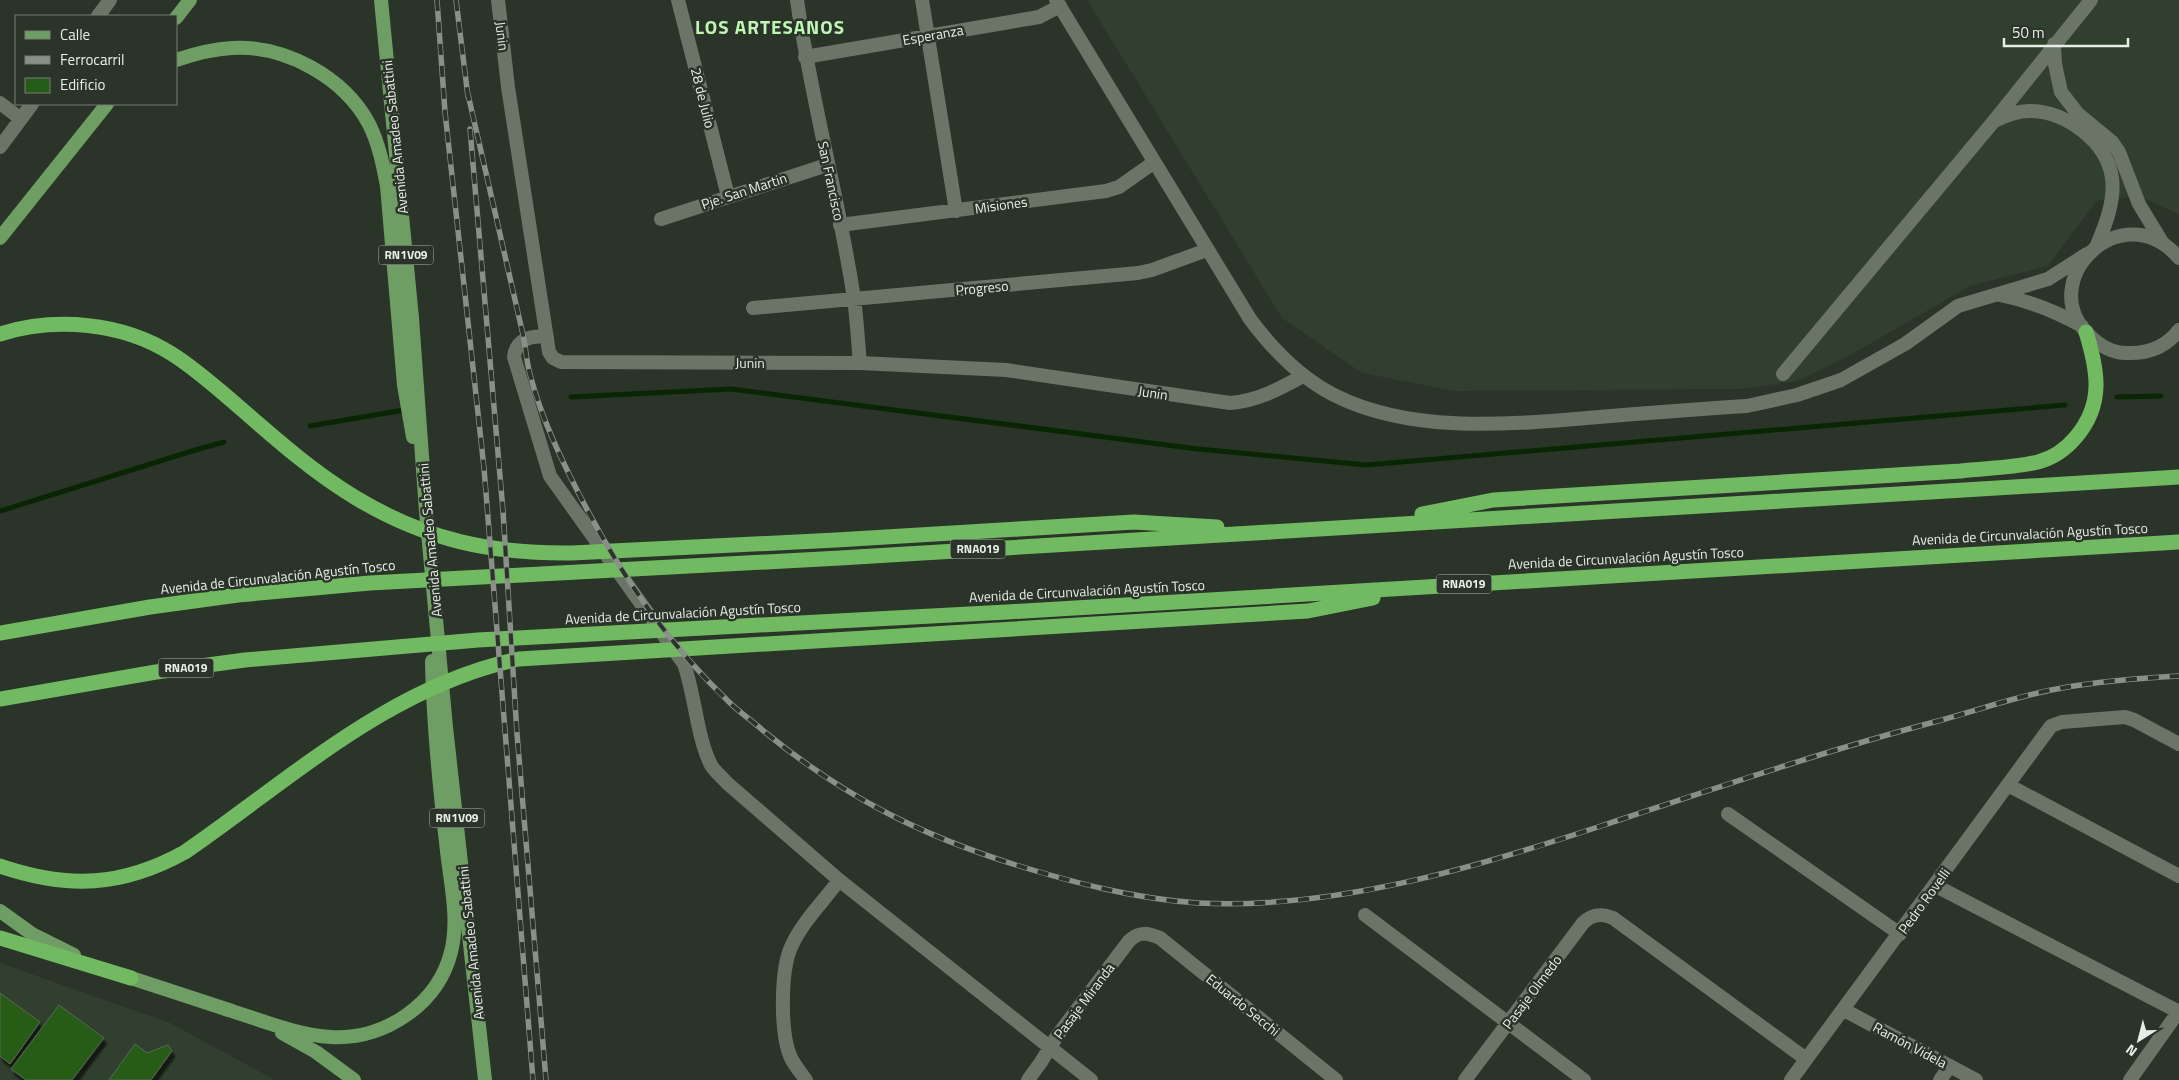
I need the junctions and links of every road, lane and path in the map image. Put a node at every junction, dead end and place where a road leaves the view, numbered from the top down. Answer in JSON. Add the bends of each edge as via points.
{"nodes":[{"id":1,"x":110,"y":0,"type":"edge"},
{"id":2,"x":190,"y":0,"type":"edge"},
{"id":3,"x":382,"y":0,"type":"edge"},
{"id":4,"x":498,"y":0,"type":"edge"},
{"id":5,"x":678,"y":0,"type":"edge"},
{"id":6,"x":797,"y":0,"type":"edge"},
{"id":7,"x":922,"y":0,"type":"edge"},
{"id":8,"x":2090,"y":0,"type":"edge"},
{"id":9,"x":1058,"y":3,"type":"edge"},
{"id":10,"x":99,"y":15,"type":"edge"},
{"id":11,"x":178,"y":15,"type":"edge"},
{"id":12,"x":928,"y":35,"type":"junction"},
{"id":13,"x":2054,"y":44,"type":"junction"},
{"id":14,"x":805,"y":57,"type":"junction"},
{"id":15,"x":178,"y":59,"type":"edge"},
{"id":16,"x":0,"y":103,"type":"edge"},
{"id":17,"x":31,"y":105,"type":"edge"},
{"id":18,"x":107,"y":105,"type":"edge"},
{"id":19,"x":115,"y":105,"type":"edge"},
{"id":20,"x":21,"y":119,"type":"junction"},
{"id":21,"x":1994,"y":121,"type":"junction"},
{"id":22,"x":0,"y":147,"type":"edge"},
{"id":23,"x":1153,"y":163,"type":"junction"},
{"id":24,"x":828,"y":165,"type":"junction"},
{"id":25,"x":47,"y":180,"type":"junction"},
{"id":26,"x":728,"y":196,"type":"junction"},
{"id":27,"x":956,"y":211,"type":"junction"},
{"id":28,"x":661,"y":219,"type":"dead end"},
{"id":29,"x":840,"y":225,"type":"junction"},
{"id":30,"x":0,"y":238,"type":"edge"},
{"id":31,"x":1207,"y":250,"type":"junction"},
{"id":32,"x":2092,"y":250,"type":"junction"},
{"id":33,"x":2173,"y":251,"type":"edge"},
{"id":34,"x":1994,"y":294,"type":"junction"},
{"id":35,"x":854,"y":299,"type":"junction"},
{"id":36,"x":753,"y":308,"type":"dead end"},
{"id":37,"x":2084,"y":329,"type":"junction"},
{"id":38,"x":2179,"y":330,"type":"edge"},
{"id":39,"x":0,"y":334,"type":"edge"},
{"id":40,"x":547,"y":337,"type":"junction"},
{"id":41,"x":860,"y":363,"type":"junction"},
{"id":42,"x":1783,"y":374,"type":"dead end"},
{"id":43,"x":1303,"y":376,"type":"junction"},
{"id":44,"x":2179,"y":477,"type":"edge"},
{"id":45,"x":426,"y":511,"type":"junction"},
{"id":46,"x":1364,"y":526,"type":"junction"},
{"id":47,"x":1286,"y":531,"type":"junction"},
{"id":48,"x":2179,"y":542,"type":"edge"},
{"id":49,"x":431,"y":556,"type":"junction"},
{"id":50,"x":1425,"y":587,"type":"junction"},
{"id":51,"x":0,"y":633,"type":"edge"},
{"id":52,"x":0,"y":699,"type":"edge"},
{"id":53,"x":2179,"y":744,"type":"edge"},
{"id":54,"x":2008,"y":785,"type":"junction"},
{"id":55,"x":1728,"y":814,"type":"dead end"},
{"id":56,"x":0,"y":866,"type":"edge"},
{"id":57,"x":2179,"y":876,"type":"edge"},
{"id":58,"x":839,"y":880,"type":"junction"},
{"id":59,"x":1936,"y":886,"type":"junction"},
{"id":60,"x":0,"y":911,"type":"edge"},
{"id":61,"x":1365,"y":915,"type":"dead end"},
{"id":62,"x":1149,"y":933,"type":"joint"},
{"id":63,"x":1900,"y":934,"type":"junction"},
{"id":64,"x":0,"y":938,"type":"edge"},
{"id":65,"x":131,"y":978,"type":"junction"},
{"id":66,"x":225,"y":1009,"type":"junction"},
{"id":67,"x":1844,"y":1010,"type":"junction"},
{"id":68,"x":2179,"y":1012,"type":"edge"},
{"id":69,"x":1509,"y":1022,"type":"junction"},
{"id":70,"x":1050,"y":1047,"type":"junction"},
{"id":71,"x":1806,"y":1060,"type":"junction"},
{"id":72,"x":1950,"y":1066,"type":"junction"},
{"id":73,"x":354,"y":1080,"type":"edge"},
{"id":74,"x":485,"y":1080,"type":"edge"},
{"id":75,"x":806,"y":1080,"type":"edge"},
{"id":76,"x":1028,"y":1080,"type":"edge"},
{"id":77,"x":1091,"y":1080,"type":"edge"},
{"id":78,"x":1336,"y":1080,"type":"edge"},
{"id":79,"x":1465,"y":1080,"type":"edge"},
{"id":80,"x":1584,"y":1080,"type":"edge"},
{"id":81,"x":1791,"y":1080,"type":"edge"},
{"id":82,"x":1940,"y":1080,"type":"edge"},
{"id":83,"x":1976,"y":1080,"type":"edge"},
{"id":84,"x":2130,"y":1080,"type":"edge"}],
"edges":[{"from":1,"to":10,"type":"street"},
{"from":2,"to":11,"type":"main road"},
{"from":3,"to":45,"type":"main road","name":"Avenida Amadeo Sabattini","number":"RN1V09","via":[[412,318]]},
{"from":4,"to":40,"type":"street","name":"Junin","via":[[508,87]]},
{"from":5,"to":26,"type":"street","name":"28 de Julio"},
{"from":6,"to":14,"type":"street","name":"San Francisco"},
{"from":7,"to":12,"type":"street"},
{"from":8,"to":13,"type":"street"},
{"from":9,"to":12,"type":"street","name":"Esperanza","via":[[1039,17]]},
{"from":9,"to":23,"type":"street"},
{"from":12,"to":14,"type":"street","name":"Esperanza"},
{"from":12,"to":27,"type":"street"},
{"from":13,"to":21,"type":"street"},
{"from":13,"to":33,"type":"street","via":[[2061,92],[2078,114],[2112,142],[2139,204]]},
{"from":14,"to":24,"type":"street","name":"San Francisco"},
{"from":15,"to":45,"type":"main road","via":[[211,50],[233,48],[275,53],[331,81],[369,124],[383,163],[387,186],[404,384]]},
{"from":16,"to":20,"type":"street"},
{"from":17,"to":20,"type":"street"},
{"from":18,"to":25,"type":"main road"},
{"from":19,"to":25,"type":"main road"},
{"from":20,"to":22,"type":"street"},
{"from":21,"to":32,"type":"street","via":[[2029,110],[2043,112],[2068,121],[2092,141],[2108,164],[2112,177],[2110,208]]},
{"from":21,"to":42,"type":"street"},
{"from":23,"to":27,"type":"street","name":"Misiones","via":[[1119,187]]},
{"from":23,"to":31,"type":"street"},
{"from":24,"to":26,"type":"street","name":"Pje. San Martin"},
{"from":24,"to":29,"type":"street","name":"San Francisco"},
{"from":25,"to":30,"type":"main road"},
{"from":26,"to":28,"type":"street","name":"Pje. San Martin"},
{"from":27,"to":29,"type":"street","name":"Misiones"},
{"from":29,"to":35,"type":"street","name":"San Francisco"},
{"from":31,"to":35,"type":"street","name":"Progreso","via":[[1138,273]]},
{"from":31,"to":43,"type":"street","via":[[1270,346]]},
{"from":32,"to":33,"type":"street","via":[[2118,236],[2129,234],[2151,238]]},
{"from":32,"to":34,"type":"street","via":[[2048,279]]},
{"from":32,"to":37,"type":"street","via":[[2079,266],[2072,293],[2076,316]]},
{"from":34,"to":37,"type":"street","via":[[2042,306]]},
{"from":34,"to":43,"type":"street","via":[[1958,306],[1905,344],[1841,380],[1797,395],[1747,406],[1553,421],[1438,422],[1366,409]]},
{"from":35,"to":36,"type":"street","name":"Progreso"},
{"from":35,"to":41,"type":"street","name":"San Francisco"},
{"from":37,"to":38,"type":"street","via":[[2096,342],[2109,349],[2137,354],[2164,345]]},
{"from":37,"to":46,"type":"highway","via":[[2096,369],[2092,414],[2071,443],[2051,458],[2037,462],[1961,471],[1493,500]]},
{"from":39,"to":47,"type":"highway","via":[[33,327],[77,325],[112,330],[151,342],[200,374],[313,468],[355,498],[420,530],[498,550],[533,554],[669,549],[1134,522]]},
{"from":40,"to":41,"type":"street","name":"Junin","via":[[549,352],[561,362]]},
{"from":40,"to":58,"type":"street","via":[[536,335],[524,339],[517,346],[514,357],[550,476],[684,664],[712,768]]},
{"from":41,"to":43,"type":"street","name":"Junin","via":[[1006,370],[1230,403],[1266,396]]},
{"from":44,"to":46,"type":"highway","name":"Avenida de Circunvalación Agustín Tosco","number":"RNA019"},
{"from":45,"to":49,"type":"main road","name":"Avenida Amadeo Sabattini","number":"RN1V09"},
{"from":46,"to":47,"type":"highway","name":"Avenida de Circunvalación Agustín Tosco","number":"RNA019"},
{"from":47,"to":51,"type":"highway","name":"Avenida de Circunvalación Agustín Tosco","number":"RNA019","via":[[370,583],[238,595]]},
{"from":48,"to":50,"type":"highway","name":"Avenida de Circunvalación Agustín Tosco","number":"RNA019"},
{"from":49,"to":66,"type":"main road","via":[[432,706],[454,920],[454,937],[447,967],[412,1011],[398,1022],[368,1034],[315,1035]]},
{"from":49,"to":74,"type":"main road","name":"Avenida Amadeo Sabattini","number":"RN1V09","via":[[446,727]]},
{"from":50,"to":52,"type":"highway","name":"Avenida de Circunvalación Agustín Tosco","number":"RNA019","via":[[374,648],[165,671]]},
{"from":50,"to":56,"type":"highway","via":[[1308,611],[545,656],[498,663],[454,677],[361,726],[185,852],[140,873],[71,882]]},
{"from":53,"to":54,"type":"street","name":"Pedro Rovelli","via":[[2125,717],[2056,723]]},
{"from":54,"to":57,"type":"street"},
{"from":54,"to":59,"type":"street","name":"Pedro Rovelli"},
{"from":55,"to":63,"type":"street"},
{"from":58,"to":70,"type":"street"},
{"from":58,"to":75,"type":"street","via":[[798,934],[786,961],[783,980],[787,1046],[790,1057]]},
{"from":59,"to":63,"type":"street","name":"Pedro Rovelli"},
{"from":59,"to":68,"type":"street"},
{"from":60,"to":65,"type":"main road","via":[[60,949]]},
{"from":61,"to":69,"type":"street"},
{"from":62,"to":70,"type":"street","name":"Pasaje Miranda","via":[[1135,935],[1129,941]]},
{"from":62,"to":78,"type":"street","name":"Eduardo Secchi","via":[[1160,938]]},
{"from":63,"to":67,"type":"street","name":"Pedro Rovelli"},
{"from":64,"to":65,"type":"highway"},
{"from":65,"to":66,"type":"main road"},
{"from":66,"to":73,"type":"main road","via":[[293,1038]]},
{"from":67,"to":71,"type":"street","name":"Pedro Rovelli"},
{"from":67,"to":72,"type":"street","name":"Ramón Videla"},
{"from":68,"to":84,"type":"street"},
{"from":69,"to":71,"type":"street","name":"Pasaje Olmedo","via":[[1583,923],[1589,917],[1605,915]]},
{"from":69,"to":79,"type":"street","name":"Pasaje Olmedo"},
{"from":69,"to":80,"type":"street"},
{"from":70,"to":76,"type":"street","name":"Pasaje Miranda"},
{"from":70,"to":77,"type":"street"},
{"from":71,"to":81,"type":"street","name":"Pedro Rovelli"},
{"from":72,"to":82,"type":"street"},
{"from":72,"to":83,"type":"street","name":"Ramón Videla"}]}
